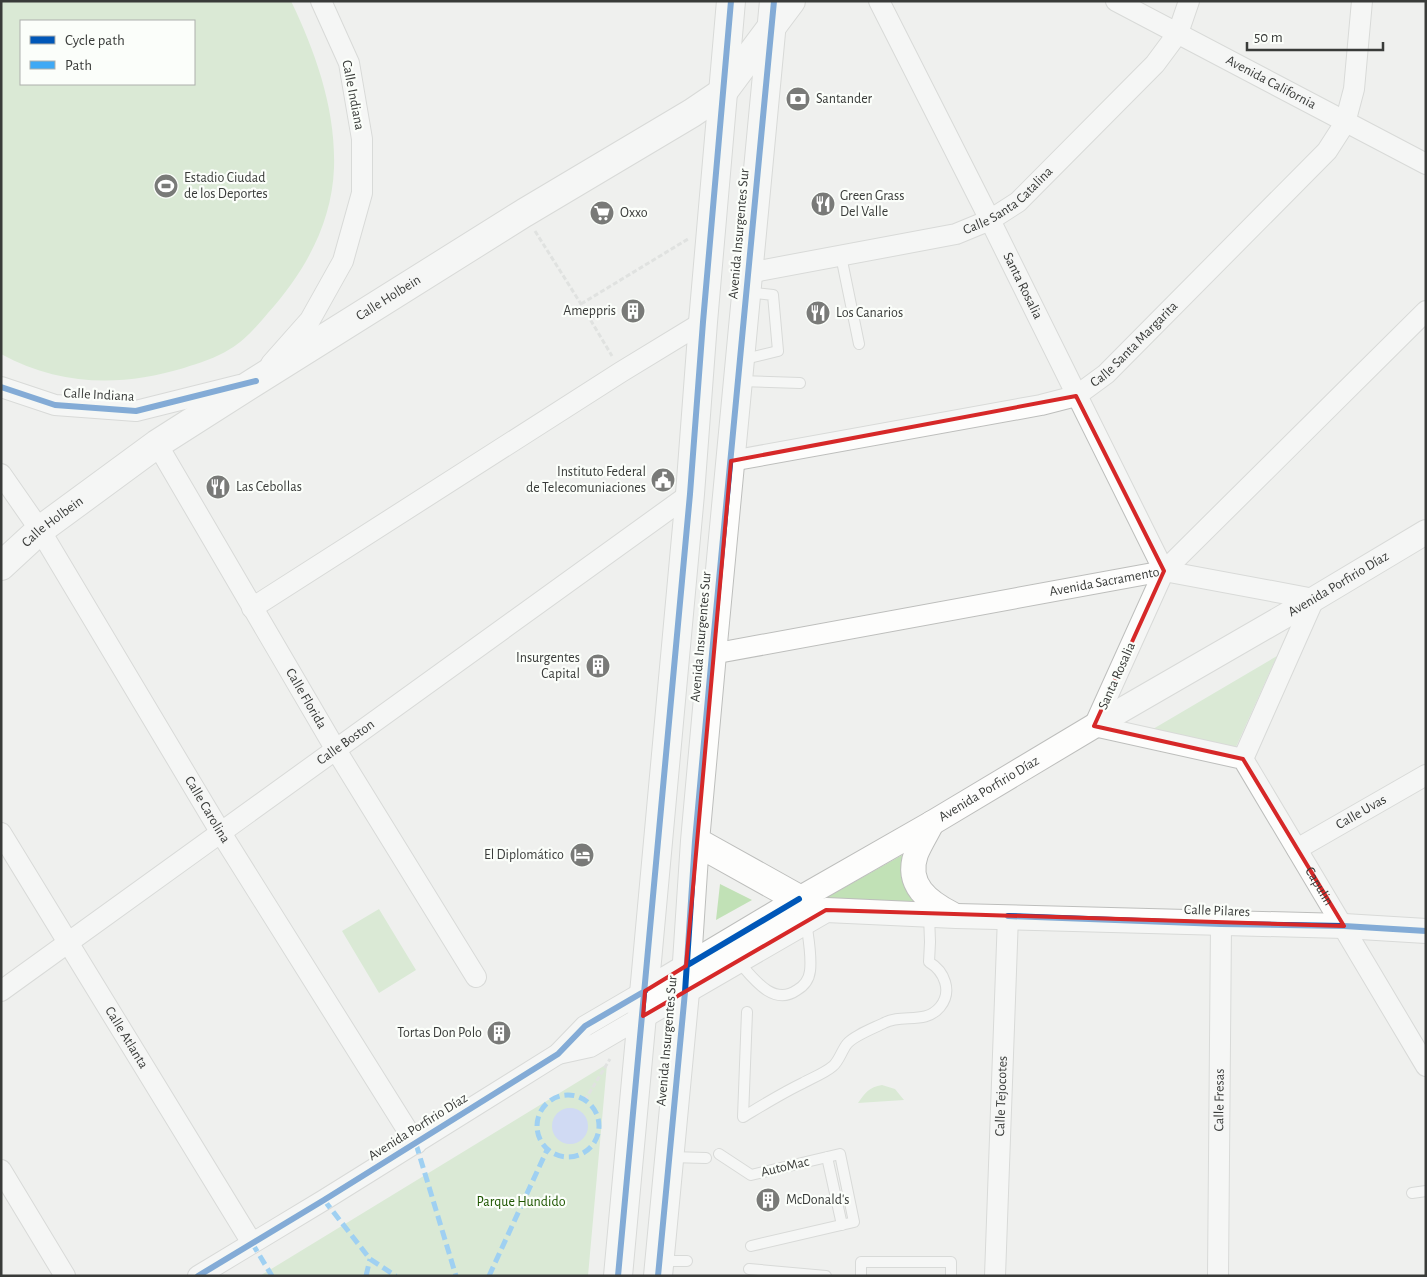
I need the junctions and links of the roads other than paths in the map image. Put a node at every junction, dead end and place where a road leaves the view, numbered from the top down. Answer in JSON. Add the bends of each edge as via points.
{"nodes":[{"id":1,"x":321,"y":1,"type":"edge"},
{"id":2,"x":731,"y":1,"type":"edge"},
{"id":3,"x":791,"y":1,"type":"edge"},
{"id":4,"x":879,"y":1,"type":"edge"},
{"id":5,"x":1116,"y":1,"type":"edge"},
{"id":6,"x":1188,"y":1,"type":"edge"},
{"id":7,"x":1362,"y":1,"type":"edge"},
{"id":8,"x":772,"y":14,"type":"edge"},
{"id":9,"x":1178,"y":33,"type":"junction"},
{"id":10,"x":723,"y":92,"type":"junction"},
{"id":11,"x":1345,"y":122,"type":"junction"},
{"id":12,"x":1426,"y":164,"type":"edge"},
{"id":13,"x":990,"y":220,"type":"junction"},
{"id":14,"x":841,"y":256,"type":"junction"},
{"id":15,"x":747,"y":282,"type":"junction"},
{"id":16,"x":1426,"y":311,"type":"edge"},
{"id":17,"x":703,"y":322,"type":"junction"},
{"id":18,"x":859,"y":344,"type":"dead end"},
{"id":19,"x":739,"y":370,"type":"junction"},
{"id":20,"x":256,"y":381,"type":"junction"},
{"id":21,"x":800,"y":383,"type":"dead end"},
{"id":22,"x":1,"y":387,"type":"edge"},
{"id":23,"x":1076,"y":396,"type":"junction"},
{"id":24,"x":157,"y":444,"type":"junction"},
{"id":25,"x":731,"y":461,"type":"junction"},
{"id":26,"x":1,"y":474,"type":"edge"},
{"id":27,"x":690,"y":494,"type":"junction"},
{"id":28,"x":40,"y":530,"type":"junction"},
{"id":29,"x":1426,"y":532,"type":"edge"},
{"id":30,"x":1,"y":566,"type":"edge"},
{"id":31,"x":1164,"y":571,"type":"junction"},
{"id":32,"x":1314,"y":600,"type":"junction"},
{"id":33,"x":252,"y":608,"type":"junction"},
{"id":34,"x":712,"y":654,"type":"junction"},
{"id":35,"x":1094,"y":726,"type":"junction"},
{"id":36,"x":336,"y":750,"type":"junction"},
{"id":37,"x":1243,"y":759,"type":"junction"},
{"id":38,"x":1426,"y":775,"type":"edge"},
{"id":39,"x":932,"y":823,"type":"junction"},
{"id":40,"x":1,"y":833,"type":"edge"},
{"id":41,"x":221,"y":833,"type":"junction"},
{"id":42,"x":695,"y":841,"type":"junction"},
{"id":43,"x":1297,"y":849,"type":"junction"},
{"id":44,"x":810,"y":910,"type":"junction"},
{"id":45,"x":929,"y":914,"type":"junction"},
{"id":46,"x":956,"y":916,"type":"junction"},
{"id":47,"x":1008,"y":916,"type":"junction"},
{"id":48,"x":1221,"y":924,"type":"junction"},
{"id":49,"x":1344,"y":926,"type":"junction"},
{"id":50,"x":1426,"y":931,"type":"edge"},
{"id":51,"x":69,"y":943,"type":"junction"},
{"id":52,"x":737,"y":961,"type":"junction"},
{"id":53,"x":476,"y":977,"type":"dead end"},
{"id":54,"x":685,"y":979,"type":"junction"},
{"id":55,"x":1,"y":991,"type":"edge"},
{"id":56,"x":644,"y":1003,"type":"junction"},
{"id":57,"x":747,"y":1012,"type":"dead end"},
{"id":58,"x":1426,"y":1066,"type":"edge"},
{"id":59,"x":416,"y":1144,"type":"junction"},
{"id":60,"x":719,"y":1154,"type":"dead end"},
{"id":61,"x":669,"y":1157,"type":"junction"},
{"id":62,"x":706,"y":1158,"type":"dead end"},
{"id":63,"x":1,"y":1170,"type":"edge"},
{"id":64,"x":1426,"y":1191,"type":"edge"},
{"id":65,"x":1412,"y":1193,"type":"dead end"},
{"id":66,"x":252,"y":1243,"type":"junction"},
{"id":67,"x":751,"y":1246,"type":"dead end"},
{"id":68,"x":687,"y":1261,"type":"dead end"},
{"id":69,"x":659,"y":1268,"type":"edge"},
{"id":70,"x":749,"y":1269,"type":"dead end"},
{"id":71,"x":65,"y":1276,"type":"edge"},
{"id":72,"x":198,"y":1276,"type":"edge"},
{"id":73,"x":618,"y":1276,"type":"edge"},
{"id":74,"x":826,"y":1276,"type":"edge"},
{"id":75,"x":861,"y":1276,"type":"edge"},
{"id":76,"x":951,"y":1276,"type":"edge"},
{"id":77,"x":995,"y":1276,"type":"edge"},
{"id":78,"x":1218,"y":1276,"type":"edge"}],
"edges":[{"from":1,"to":20,"type":"street","name":"Calle Indiana","via":[[349,63],[362,139],[362,193],[343,261],[310,320]]},
{"from":2,"to":10,"type":"main road","name":"Avenida Insurgentes Sur"},
{"from":3,"to":8,"type":"main road","name":"Calle Holbein"},
{"from":4,"to":13,"type":"street","name":"Santa Rosalia"},
{"from":5,"to":9,"type":"street","name":"Avenida California"},
{"from":6,"to":9,"type":"street","name":"Calle Santa Catalina"},
{"from":7,"to":11,"type":"street","name":"Calle Santa Margarita","via":[[1354,90]]},
{"from":8,"to":10,"type":"main road","name":"Calle Holbein"},
{"from":8,"to":15,"type":"main road","name":"Avenida Insurgentes Sur"},
{"from":9,"to":11,"type":"street","name":"Avenida California"},
{"from":9,"to":13,"type":"street","name":"Calle Santa Catalina","via":[[1155,64],[1018,202]]},
{"from":10,"to":17,"type":"main road","name":"Avenida Insurgentes Sur"},
{"from":10,"to":20,"type":"main road","name":"Calle Holbein"},
{"from":11,"to":12,"type":"street","name":"Avenida California"},
{"from":11,"to":23,"type":"street","name":"Calle Santa Margarita","via":[[1327,151],[1106,374]]},
{"from":13,"to":14,"type":"street","name":"Calle Santa Catalina","via":[[956,234]]},
{"from":13,"to":23,"type":"street","name":"Santa Rosalia"},
{"from":14,"to":15,"type":"street","name":"Calle Santa Catalina"},
{"from":14,"to":18,"type":"lane"},
{"from":15,"to":19,"type":"main road","name":"Avenida Insurgentes Sur"},
{"from":15,"to":19,"type":"lane","via":[[773,295],[778,351]]},
{"from":16,"to":31,"type":"street","name":"Avenida Sacramento"},
{"from":17,"to":27,"type":"main road","name":"Avenida Insurgentes Sur"},
{"from":17,"to":33,"type":"street"},
{"from":19,"to":21,"type":"lane"},
{"from":19,"to":25,"type":"main road","name":"Avenida Insurgentes Sur"},
{"from":20,"to":22,"type":"street","name":"Calle Indiana","via":[[136,411],[55,405]]},
{"from":20,"to":24,"type":"main road","name":"Calle Holbein"},
{"from":23,"to":25,"type":"street","name":"Calle Santa Margarita"},
{"from":23,"to":31,"type":"street","name":"Santa Rosalia"},
{"from":24,"to":28,"type":"main road","name":"Calle Holbein"},
{"from":24,"to":33,"type":"street","name":"Calle Florida"},
{"from":25,"to":34,"type":"main road","name":"Avenida Insurgentes Sur"},
{"from":26,"to":28,"type":"street","name":"Calle Carolina"},
{"from":27,"to":36,"type":"street","name":"Calle Boston"},
{"from":27,"to":56,"type":"main road","name":"Avenida Insurgentes Sur"},
{"from":28,"to":30,"type":"main road","name":"Calle Holbein"},
{"from":28,"to":41,"type":"street","name":"Calle Carolina"},
{"from":29,"to":32,"type":"street","name":"Avenida Porfirio Díaz"},
{"from":31,"to":32,"type":"street"},
{"from":31,"to":34,"type":"street","name":"Avenida Sacramento"},
{"from":31,"to":35,"type":"street","name":"Santa Rosalia"},
{"from":32,"to":35,"type":"street","name":"Avenida Porfirio Díaz"},
{"from":32,"to":37,"type":"street"},
{"from":33,"to":36,"type":"street","name":"Calle Florida"},
{"from":34,"to":42,"type":"main road","name":"Avenida Insurgentes Sur"},
{"from":35,"to":37,"type":"street"},
{"from":35,"to":39,"type":"street","name":"Avenida Porfirio Díaz"},
{"from":36,"to":41,"type":"street","name":"Calle Boston"},
{"from":36,"to":53,"type":"street","name":"Calle Florida"},
{"from":37,"to":43,"type":"street","name":"Capulin"},
{"from":38,"to":43,"type":"street","name":"Calle Uvas"},
{"from":39,"to":44,"type":"street","name":"Avenida Porfirio Díaz"},
{"from":39,"to":46,"type":"street","via":[[916,855],[917,885],[926,898]]},
{"from":40,"to":51,"type":"street","name":"Calle Atlanta"},
{"from":41,"to":51,"type":"street","name":"Calle Boston"},
{"from":41,"to":59,"type":"street","name":"Calle Carolina"},
{"from":42,"to":44,"type":"main road"},
{"from":42,"to":54,"type":"main road","name":"Avenida Insurgentes Sur"},
{"from":43,"to":49,"type":"street","name":"Capulin"},
{"from":44,"to":45,"type":"street","name":"Calle Pilares"},
{"from":44,"to":52,"type":"street","name":"Avenida Porfirio Díaz"},
{"from":44,"to":52,"type":"lane","via":[[810,973],[807,981],[794,992],[777,995],[769,992]]},
{"from":44,"to":54,"type":"street","name":"Avenida Porfirio Díaz"},
{"from":45,"to":46,"type":"street","name":"Calle Pilares"},
{"from":45,"to":57,"type":"lane","via":[[929,962],[942,972],[945,980],[946,997],[942,1005],[927,1017],[892,1019],[848,1042],[833,1066],[743,1117]]},
{"from":46,"to":47,"type":"street","name":"Calle Pilares"},
{"from":47,"to":48,"type":"street","name":"Calle Pilares"},
{"from":47,"to":77,"type":"street","name":"Calle Tejocotes"},
{"from":48,"to":49,"type":"street","name":"Calle Pilares"},
{"from":48,"to":78,"type":"street","name":"Calle Fresas"},
{"from":49,"to":50,"type":"street","name":"Calle Pilares"},
{"from":49,"to":58,"type":"street","name":"Capulin"},
{"from":51,"to":55,"type":"street","name":"Calle Boston"},
{"from":51,"to":66,"type":"street","name":"Calle Atlanta"},
{"from":52,"to":54,"type":"street","name":"Avenida Porfirio Díaz"},
{"from":54,"to":56,"type":"street","name":"Avenida Porfirio Díaz"},
{"from":54,"to":61,"type":"main road","name":"Avenida Insurgentes Sur"},
{"from":56,"to":59,"type":"street","name":"Avenida Porfirio Díaz","via":[[590,1047],[558,1054]]},
{"from":56,"to":73,"type":"main road","name":"Avenida Insurgentes Sur"},
{"from":59,"to":66,"type":"street","name":"Avenida Porfirio Díaz"},
{"from":60,"to":67,"type":"lane","name":"AutoMac","via":[[751,1175],[840,1154],[854,1222]]},
{"from":61,"to":62,"type":"lane"},
{"from":61,"to":69,"type":"main road","name":"Avenida Insurgentes Sur"},
{"from":63,"to":71,"type":"street"},
{"from":64,"to":65,"type":"lane"},
{"from":66,"to":72,"type":"street","name":"Avenida Porfirio Díaz"},
{"from":68,"to":69,"type":"lane"},
{"from":70,"to":74,"type":"lane"},
{"from":75,"to":76,"type":"lane","via":[[861,1262],[951,1262]]}]}
